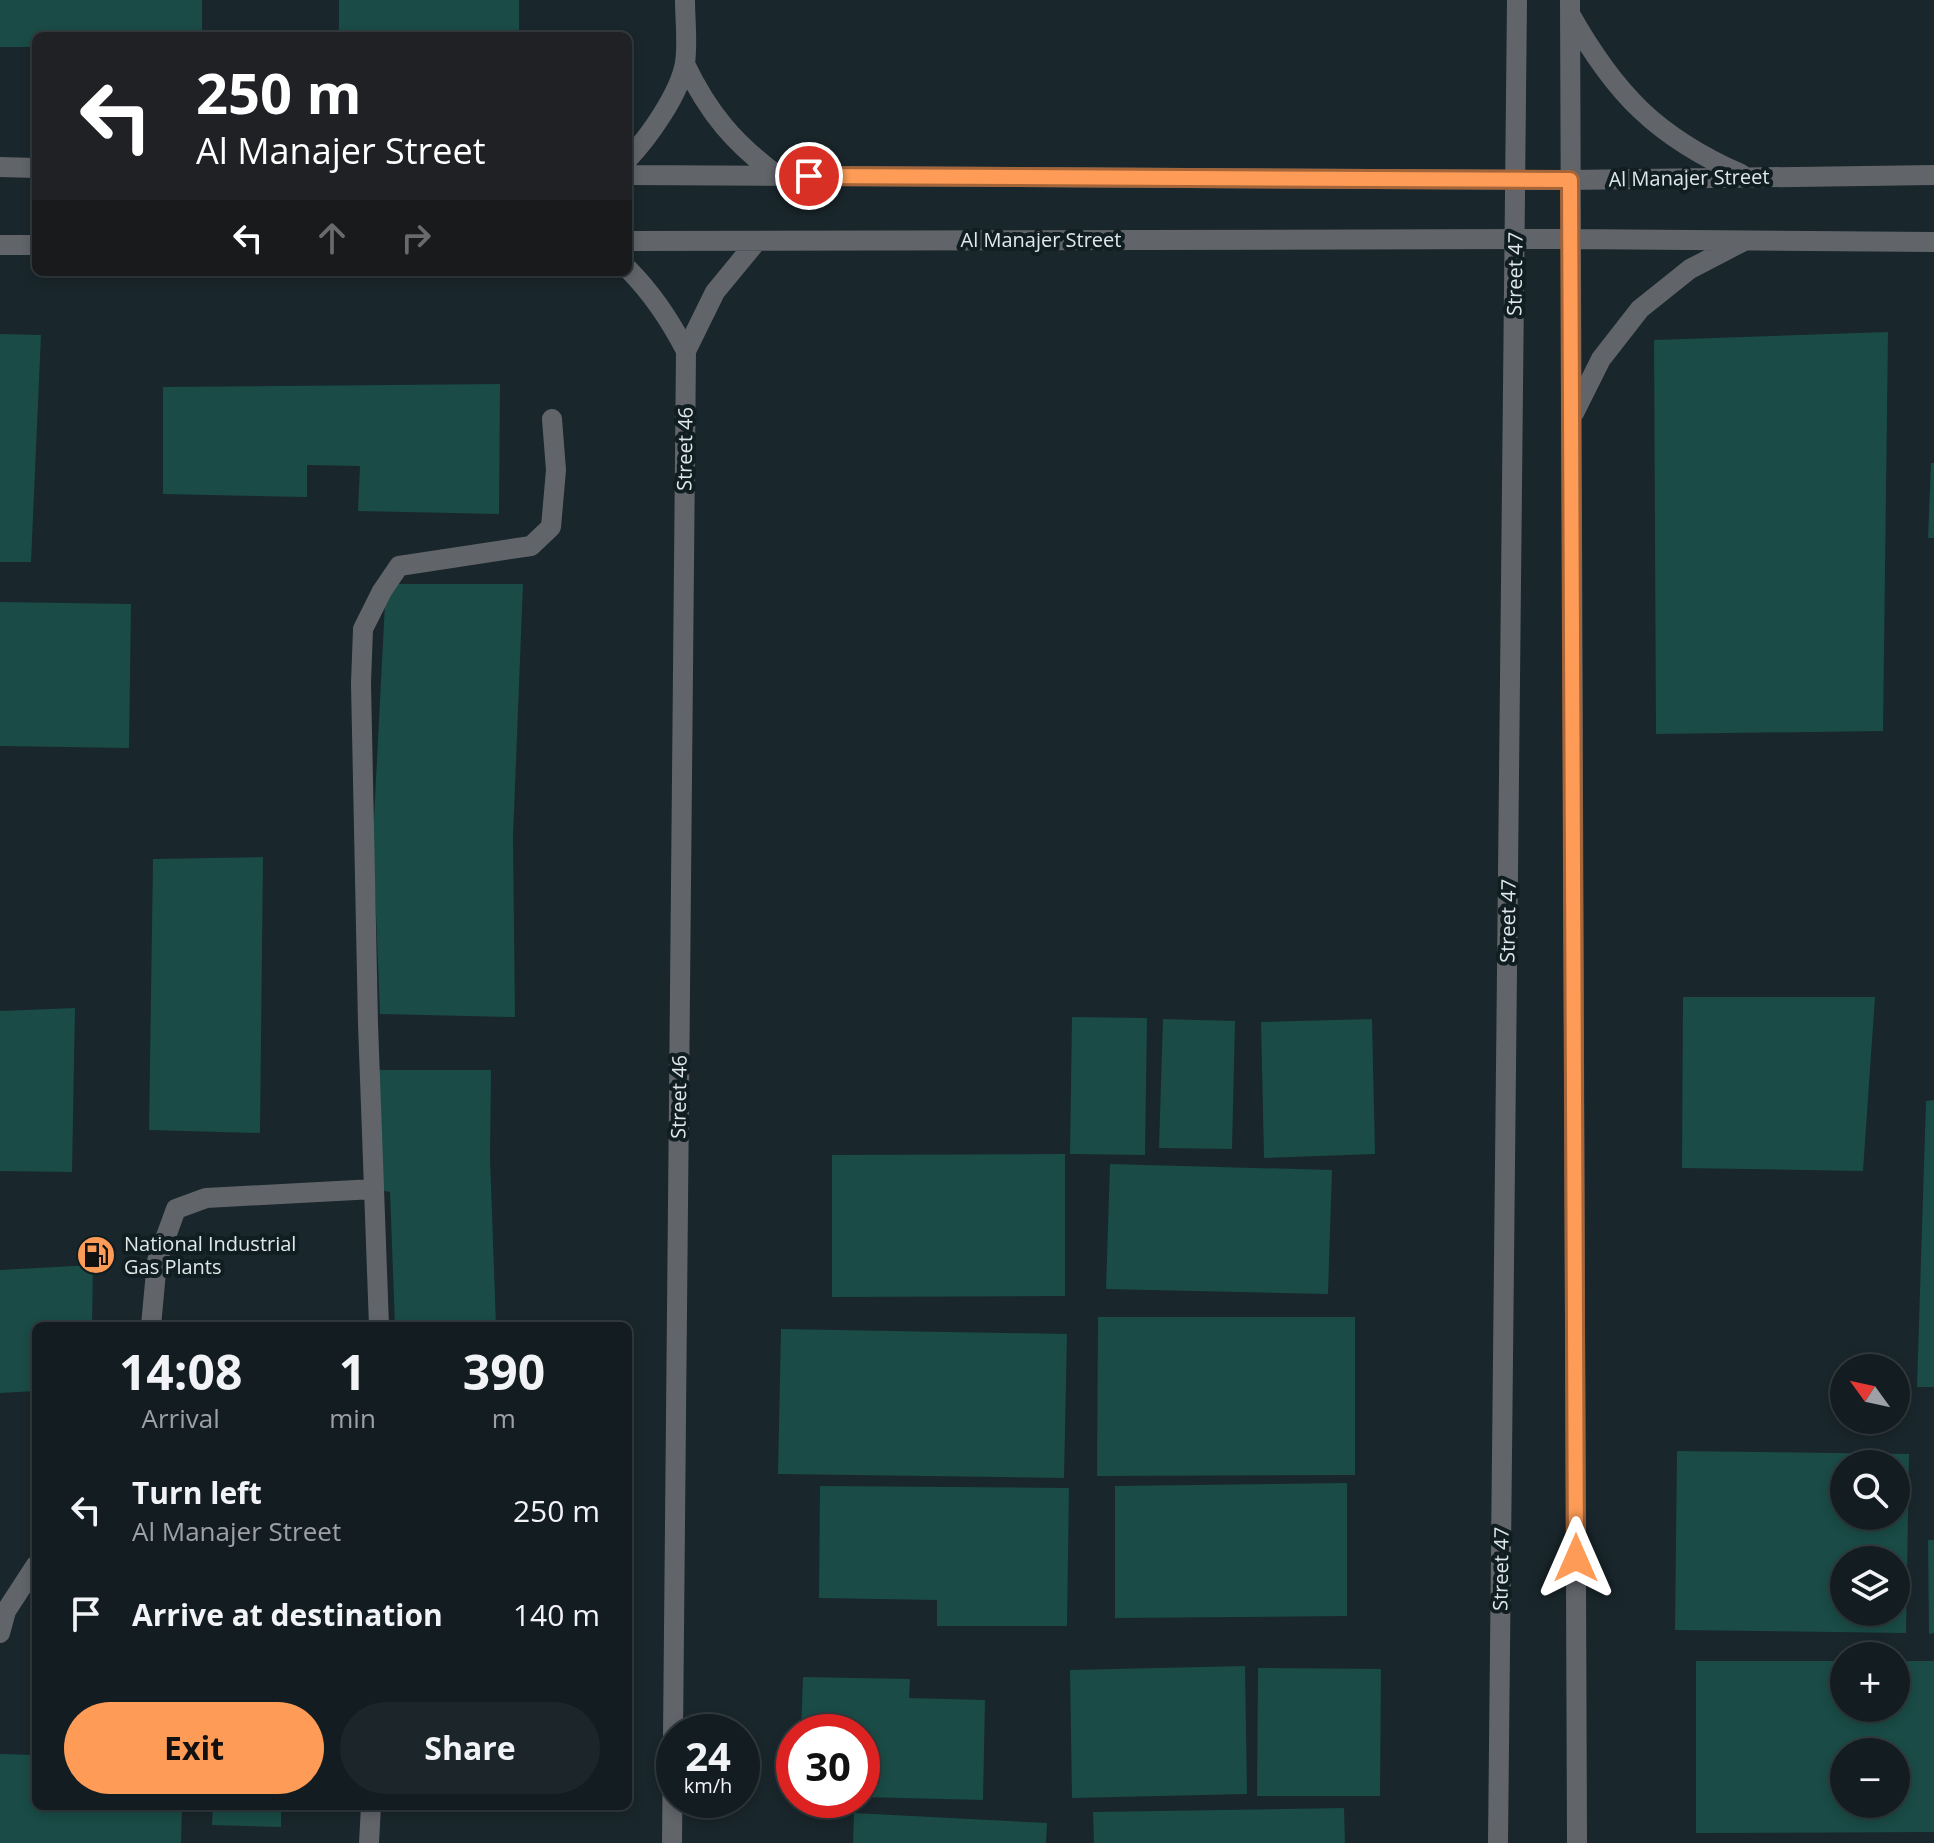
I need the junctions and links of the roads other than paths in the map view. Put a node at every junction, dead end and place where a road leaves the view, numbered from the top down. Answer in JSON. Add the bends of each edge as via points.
{"nodes":[{"id":1,"x":685,"y":0,"type":"edge"},
{"id":2,"x":1517,"y":0,"type":"edge"},
{"id":3,"x":1570,"y":7,"type":"edge"},
{"id":4,"x":685,"y":64,"type":"junction"},
{"id":5,"x":632,"y":154,"type":"edge"},
{"id":6,"x":0,"y":167,"type":"edge"},
{"id":7,"x":32,"y":168,"type":"edge"},
{"id":8,"x":632,"y":175,"type":"edge"},
{"id":9,"x":1934,"y":175,"type":"edge"},
{"id":10,"x":778,"y":176,"type":"junction"},
{"id":11,"x":1748,"y":177,"type":"junction"},
{"id":12,"x":1517,"y":179,"type":"junction"},
{"id":13,"x":1570,"y":180,"type":"junction"},
{"id":14,"x":1515,"y":239,"type":"junction"},
{"id":15,"x":1570,"y":239,"type":"junction"},
{"id":16,"x":1747,"y":239,"type":"junction"},
{"id":17,"x":632,"y":241,"type":"edge"},
{"id":18,"x":757,"y":241,"type":"junction"},
{"id":19,"x":1934,"y":242,"type":"edge"},
{"id":20,"x":0,"y":245,"type":"edge"},
{"id":21,"x":32,"y":245,"type":"edge"},
{"id":22,"x":632,"y":273,"type":"edge"},
{"id":23,"x":686,"y":351,"type":"junction"},
{"id":24,"x":1572,"y":416,"type":"junction"},
{"id":25,"x":552,"y":419,"type":"dead end"},
{"id":26,"x":374,"y":1189,"type":"junction"},
{"id":27,"x":151,"y":1322,"type":"edge"},
{"id":28,"x":379,"y":1322,"type":"edge"},
{"id":29,"x":32,"y":1571,"type":"edge"},
{"id":30,"x":0,"y":1633,"type":"edge"},
{"id":31,"x":371,"y":1810,"type":"edge"},
{"id":32,"x":369,"y":1843,"type":"edge"},
{"id":33,"x":672,"y":1843,"type":"edge"},
{"id":34,"x":1498,"y":1843,"type":"edge"},
{"id":35,"x":1577,"y":1843,"type":"edge"}],
"edges":[{"from":1,"to":4,"type":"street"},
{"from":2,"to":12,"type":"street","name":"Street 47"},
{"from":3,"to":11,"type":"street","via":[[1594,57],[1625,96],[1703,157]]},
{"from":3,"to":13,"type":"street"},
{"from":4,"to":5,"type":"street","via":[[655,124]]},
{"from":4,"to":10,"type":"street","via":[[723,128]]},
{"from":6,"to":7,"type":"street"},
{"from":8,"to":10,"type":"street","name":"Al Manajer Street"},
{"from":9,"to":11,"type":"street","name":"Al Manajer Street"},
{"from":10,"to":12,"type":"street","name":"Al Manajer Street"},
{"from":11,"to":13,"type":"street","name":"Al Manajer Street"},
{"from":12,"to":13,"type":"street","name":"Al Manajer Street"},
{"from":12,"to":14,"type":"street","name":"Street 47"},
{"from":13,"to":15,"type":"street"},
{"from":14,"to":15,"type":"street","name":"Al Manajer Street"},
{"from":14,"to":18,"type":"street","name":"Al Manajer Street"},
{"from":14,"to":34,"type":"street","name":"Street 47"},
{"from":15,"to":16,"type":"street","name":"Al Manajer Street"},
{"from":15,"to":24,"type":"street"},
{"from":16,"to":19,"type":"street","name":"Al Manajer Street"},
{"from":16,"to":24,"type":"street","via":[[1690,269],[1640,309],[1601,359]]},
{"from":17,"to":18,"type":"street","name":"Al Manajer Street"},
{"from":18,"to":23,"type":"street","name":"Street 46","via":[[715,292]]},
{"from":20,"to":21,"type":"street"},
{"from":22,"to":23,"type":"street","name":"Street 46","via":[[669,318]]},
{"from":23,"to":33,"type":"street","name":"Street 46"},
{"from":24,"to":35,"type":"street"},
{"from":25,"to":26,"type":"street","via":[[556,470],[551,527],[531,546],[399,566],[363,629],[362,798]]},
{"from":26,"to":27,"type":"street","via":[[206,1198],[176,1209],[157,1261]]},
{"from":26,"to":28,"type":"street"},
{"from":29,"to":30,"type":"street","via":[[6,1611]]},
{"from":31,"to":32,"type":"street"}]}
